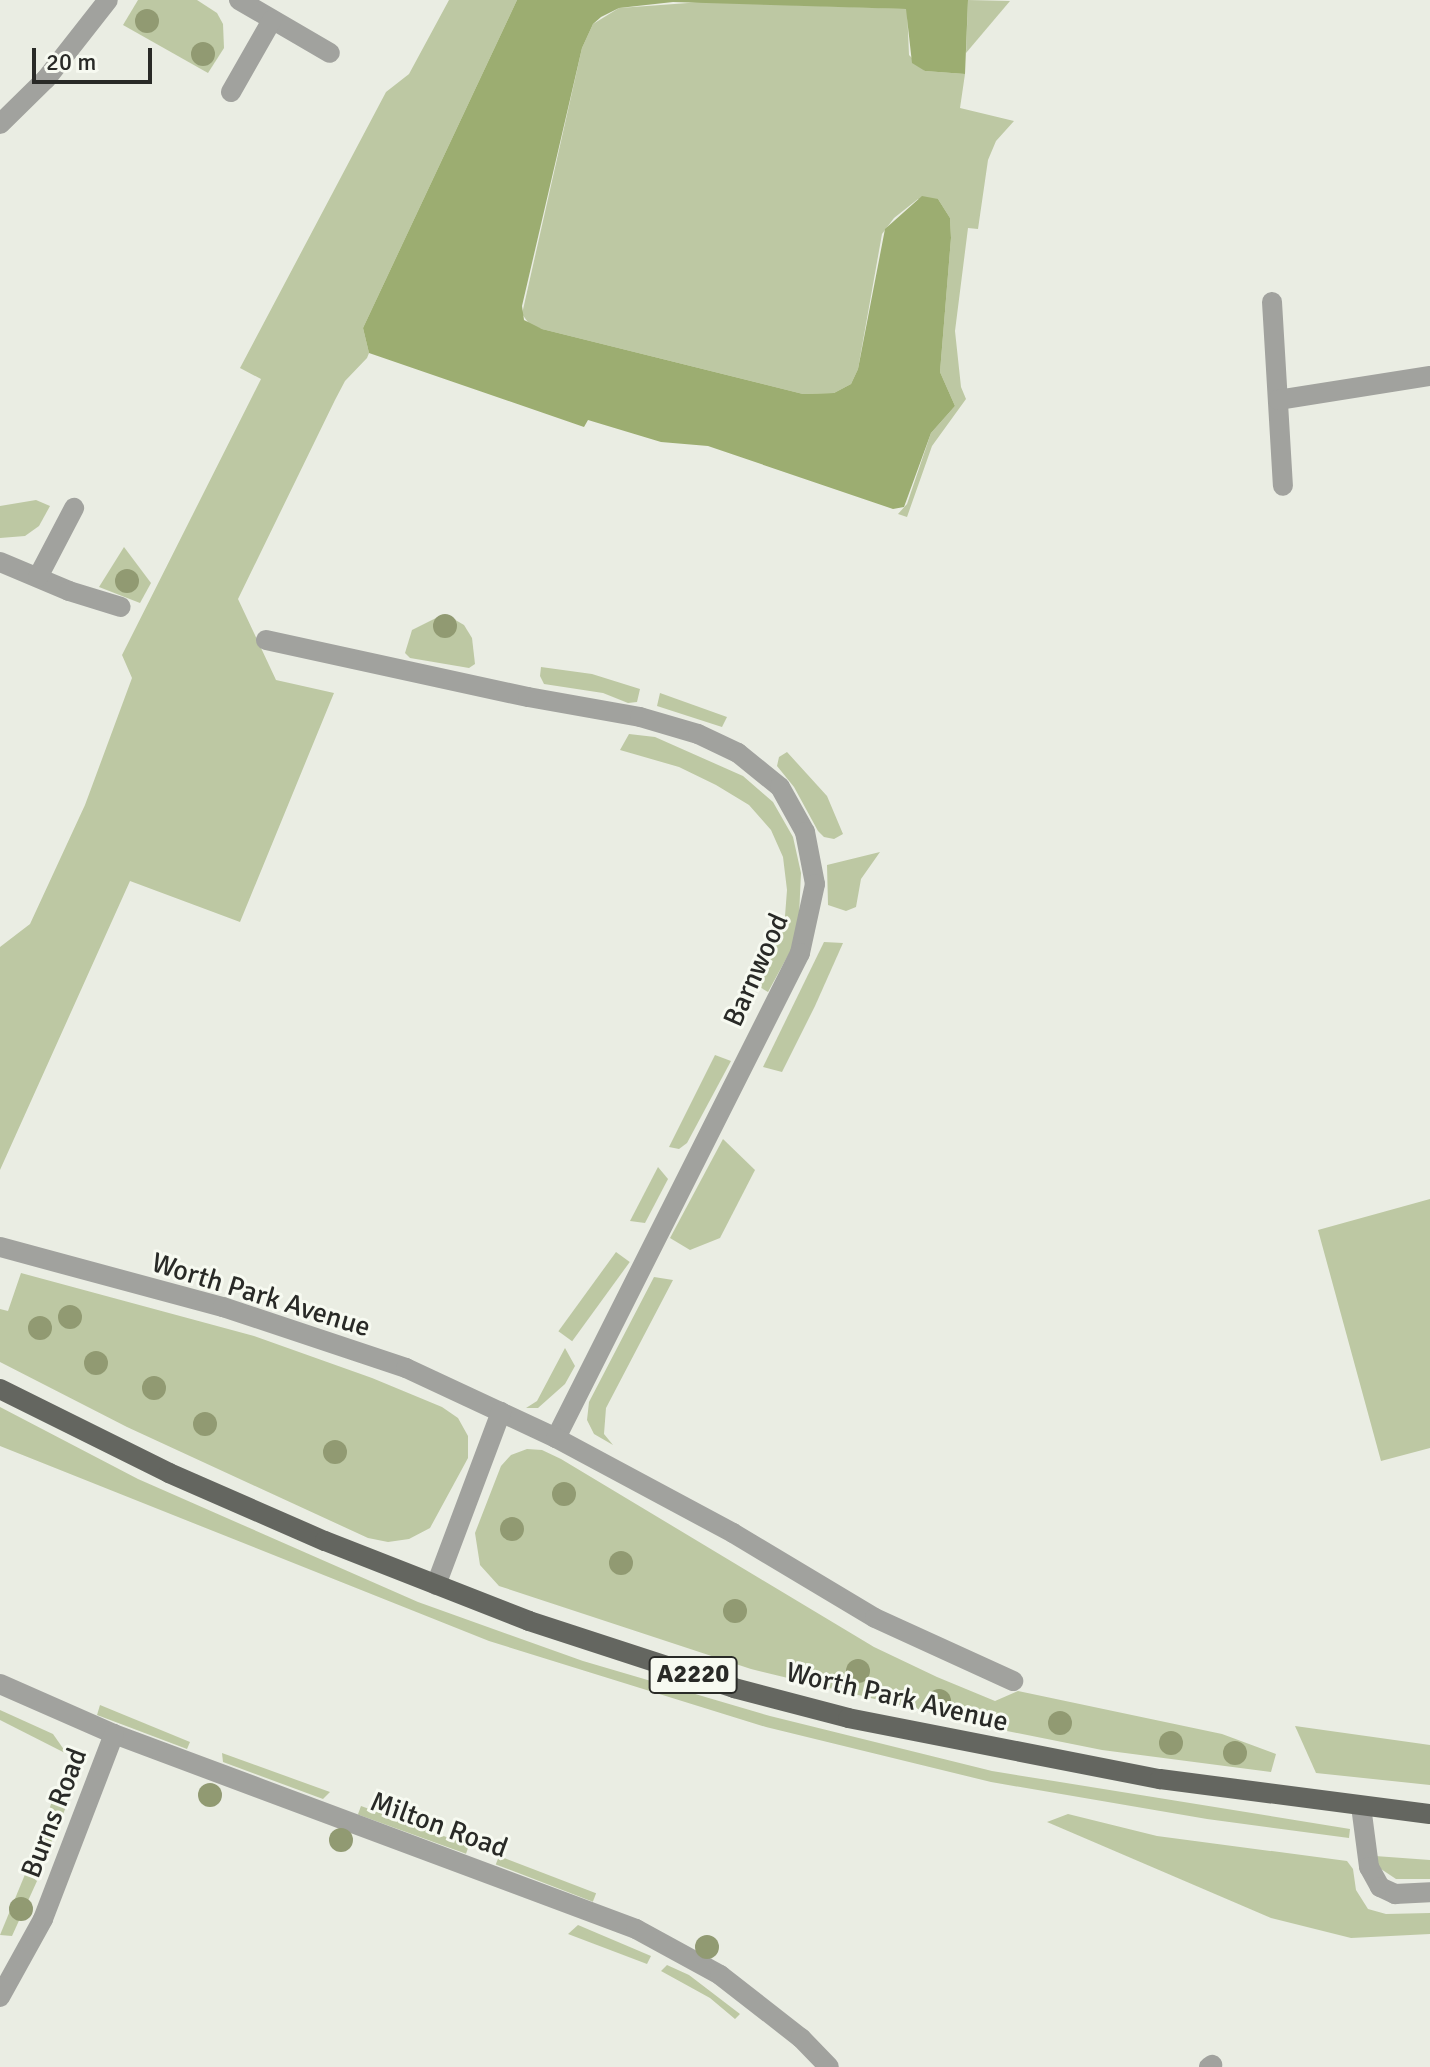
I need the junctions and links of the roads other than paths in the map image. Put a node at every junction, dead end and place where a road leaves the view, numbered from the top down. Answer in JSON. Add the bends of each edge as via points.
{"nodes":[{"id":1,"x":108,"y":0,"type":"edge"},
{"id":2,"x":239,"y":0,"type":"edge"},
{"id":3,"x":272,"y":20,"type":"junction"},
{"id":4,"x":330,"y":53,"type":"dead end"},
{"id":5,"x":231,"y":92,"type":"dead end"},
{"id":6,"x":0,"y":124,"type":"edge"},
{"id":7,"x":1272,"y":302,"type":"dead end"},
{"id":8,"x":1430,"y":376,"type":"edge"},
{"id":9,"x":1278,"y":400,"type":"junction"},
{"id":10,"x":1283,"y":486,"type":"dead end"},
{"id":11,"x":74,"y":508,"type":"dead end"},
{"id":12,"x":0,"y":562,"type":"edge"},
{"id":13,"x":38,"y":577,"type":"junction"},
{"id":14,"x":121,"y":607,"type":"dead end"},
{"id":15,"x":266,"y":640,"type":"dead end"},
{"id":16,"x":0,"y":1247,"type":"edge"},
{"id":17,"x":0,"y":1389,"type":"edge"},
{"id":18,"x":501,"y":1412,"type":"junction"},
{"id":19,"x":556,"y":1438,"type":"junction"},
{"id":20,"x":436,"y":1585,"type":"junction"},
{"id":21,"x":1013,"y":1681,"type":"dead end"},
{"id":22,"x":0,"y":1684,"type":"edge"},
{"id":23,"x":114,"y":1734,"type":"junction"},
{"id":24,"x":1361,"y":1806,"type":"junction"},
{"id":25,"x":1430,"y":1814,"type":"edge"},
{"id":26,"x":1430,"y":1892,"type":"edge"},
{"id":27,"x":0,"y":1997,"type":"edge"},
{"id":28,"x":829,"y":2067,"type":"edge"}],
"edges":[{"from":1,"to":6,"type":"street","via":[[46,79]]},
{"from":2,"to":3,"type":"street"},
{"from":3,"to":4,"type":"street"},
{"from":3,"to":5,"type":"street"},
{"from":7,"to":9,"type":"street"},
{"from":8,"to":9,"type":"street"},
{"from":9,"to":10,"type":"street"},
{"from":11,"to":13,"type":"street"},
{"from":12,"to":13,"type":"street"},
{"from":13,"to":14,"type":"street"},
{"from":15,"to":19,"type":"street","name":"Barnwood","via":[[640,717],[698,734],[738,753],[780,787],[805,832],[815,884],[800,953]]},
{"from":16,"to":18,"type":"street","name":"Worth Park Avenue","via":[[306,1333],[406,1368]]},
{"from":17,"to":20,"type":"main road","name":"Worth Park Avenue","number":"A2220","via":[[169,1473]]},
{"from":18,"to":19,"type":"street","name":"Worth Park Avenue"},
{"from":18,"to":20,"type":"street"},
{"from":19,"to":21,"type":"street","name":"Worth Park Avenue","via":[[733,1533],[875,1618]]},
{"from":20,"to":24,"type":"main road","name":"Worth Park Avenue","number":"A2220","via":[[622,1654],[848,1718],[1160,1779]]},
{"from":22,"to":23,"type":"street","name":"Milton Road"},
{"from":23,"to":27,"type":"street","name":"Burns Road","via":[[43,1919]]},
{"from":23,"to":28,"type":"street","name":"Milton Road","via":[[636,1929],[720,1975],[801,2038]]},
{"from":24,"to":25,"type":"main road","name":"Worth Park Avenue","number":"A2220"},
{"from":24,"to":26,"type":"street","via":[[1369,1867],[1380,1887],[1395,1894]]}]}
